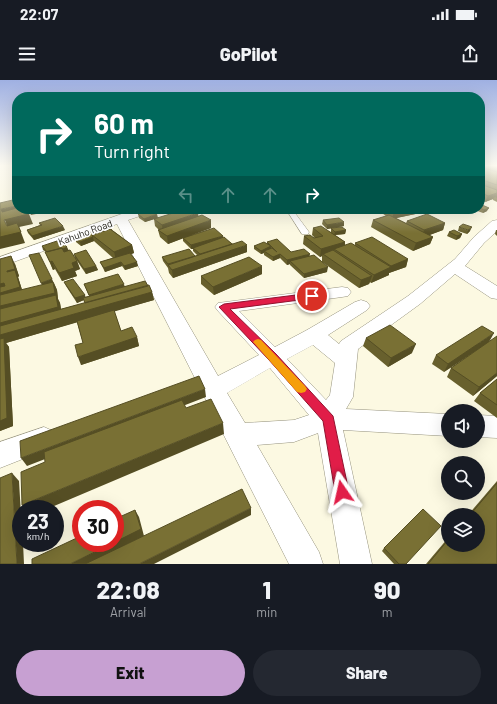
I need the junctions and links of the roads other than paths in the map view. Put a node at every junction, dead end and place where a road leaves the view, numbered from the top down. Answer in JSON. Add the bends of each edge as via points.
{"nodes":[{"id":1,"x":134,"y":214,"type":"edge"},
{"id":2,"x":292,"y":214,"type":"edge"},
{"id":3,"x":121,"y":219,"type":"junction"},
{"id":4,"x":497,"y":224,"type":"edge"},
{"id":5,"x":305,"y":232,"type":"dead end"},
{"id":6,"x":0,"y":262,"type":"edge"},
{"id":7,"x":455,"y":266,"type":"junction"},
{"id":8,"x":342,"y":292,"type":"dead end"},
{"id":9,"x":497,"y":294,"type":"edge"},
{"id":10,"x":361,"y":306,"type":"dead end"},
{"id":11,"x":314,"y":335,"type":"junction"},
{"id":12,"x":273,"y":357,"type":"junction"},
{"id":13,"x":346,"y":361,"type":"junction"},
{"id":14,"x":209,"y":384,"type":"junction"},
{"id":15,"x":184,"y":387,"type":"edge"},
{"id":16,"x":328,"y":419,"type":"junction"},
{"id":17,"x":441,"y":425,"type":"edge"},
{"id":18,"x":485,"y":426,"type":"edge"},
{"id":19,"x":497,"y":427,"type":"edge"},
{"id":20,"x":66,"y":431,"type":"edge"},
{"id":21,"x":237,"y":435,"type":"junction"},
{"id":22,"x":0,"y":455,"type":"edge"},
{"id":23,"x":307,"y":564,"type":"edge"},
{"id":24,"x":356,"y":564,"type":"edge"}],
"edges":[{"from":1,"to":3,"type":"street","name":"Kahuho Road"},
{"from":2,"to":5,"type":"lane"},
{"from":3,"to":6,"type":"street","name":"Kahuho Road"},
{"from":3,"to":14,"type":"street"},
{"from":4,"to":7,"type":"street"},
{"from":7,"to":9,"type":"street"},
{"from":7,"to":13,"type":"street","via":[[414,300],[351,343],[346,350]]},
{"from":8,"to":12,"type":"street","via":[[224,307]]},
{"from":10,"to":11,"type":"street"},
{"from":11,"to":12,"type":"street"},
{"from":11,"to":13,"type":"street"},
{"from":12,"to":14,"type":"street"},
{"from":12,"to":16,"type":"street"},
{"from":13,"to":16,"type":"street","via":[[341,397]]},
{"from":14,"to":15,"type":"street"},
{"from":14,"to":21,"type":"street"},
{"from":16,"to":17,"type":"street"},
{"from":16,"to":21,"type":"street","via":[[294,432]]},
{"from":16,"to":24,"type":"street"},
{"from":18,"to":19,"type":"street"},
{"from":20,"to":22,"type":"street"},
{"from":21,"to":23,"type":"street"}]}
